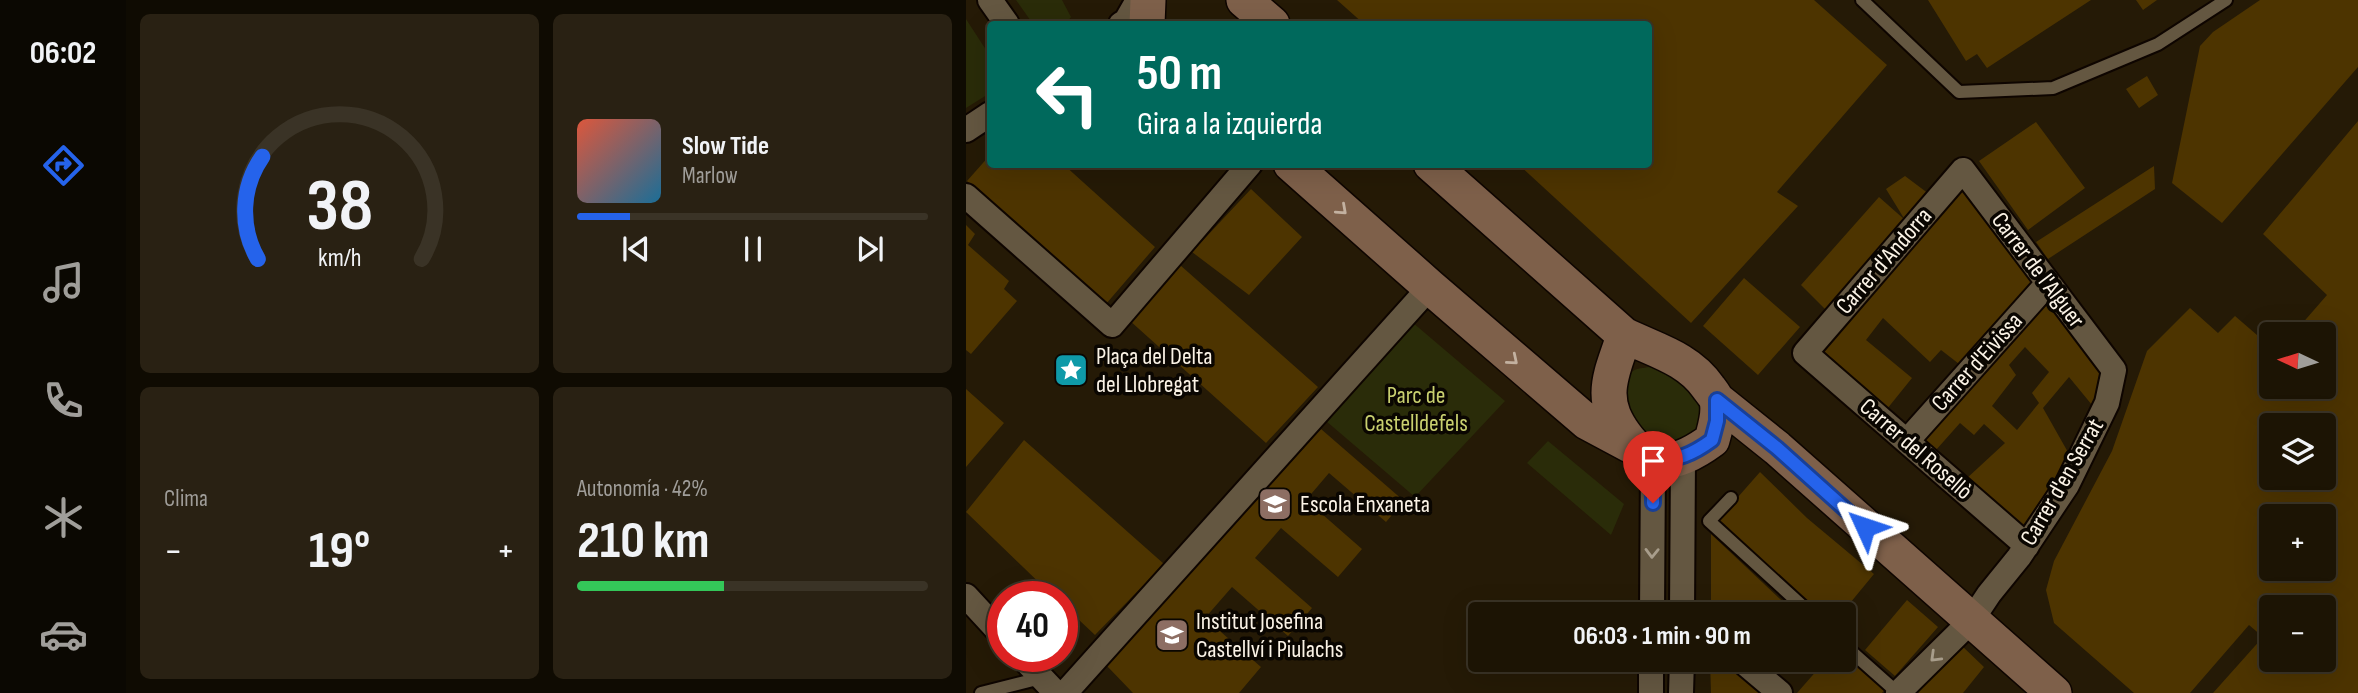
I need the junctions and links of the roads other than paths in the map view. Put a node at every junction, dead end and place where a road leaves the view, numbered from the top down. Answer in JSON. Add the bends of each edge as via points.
{"nodes":[{"id":1,"x":990,"y":0,"type":"edge"},
{"id":2,"x":1138,"y":0,"type":"edge"},
{"id":3,"x":1147,"y":0,"type":"edge"},
{"id":4,"x":1244,"y":0,"type":"edge"},
{"id":5,"x":1862,"y":0,"type":"edge"},
{"id":6,"x":2226,"y":0,"type":"edge"},
{"id":7,"x":1005,"y":21,"type":"edge"},
{"id":8,"x":1126,"y":21,"type":"edge"},
{"id":9,"x":1147,"y":21,"type":"edge"},
{"id":10,"x":1268,"y":21,"type":"edge"},
{"id":11,"x":987,"y":116,"type":"edge"},
{"id":12,"x":966,"y":130,"type":"edge"},
{"id":13,"x":1247,"y":168,"type":"edge"},
{"id":14,"x":1296,"y":168,"type":"edge"},
{"id":15,"x":1435,"y":168,"type":"edge"},
{"id":16,"x":1963,"y":170,"type":"joint"},
{"id":17,"x":966,"y":196,"type":"edge"},
{"id":18,"x":2048,"y":283,"type":"junction"},
{"id":19,"x":1430,"y":287,"type":"junction"},
{"id":20,"x":1631,"y":350,"type":"junction"},
{"id":21,"x":1805,"y":353,"type":"joint"},
{"id":22,"x":2114,"y":370,"type":"joint"},
{"id":23,"x":1717,"y":400,"type":"junction"},
{"id":24,"x":1712,"y":440,"type":"junction"},
{"id":25,"x":1907,"y":441,"type":"junction"},
{"id":26,"x":1777,"y":448,"type":"junction"},
{"id":27,"x":1656,"y":455,"type":"junction"},
{"id":28,"x":1731,"y":498,"type":"dead end"},
{"id":29,"x":2027,"y":546,"type":"junction"},
{"id":30,"x":966,"y":596,"type":"edge"},
{"id":31,"x":1652,"y":602,"type":"edge"},
{"id":32,"x":1680,"y":602,"type":"edge"},
{"id":33,"x":1798,"y":602,"type":"edge"},
{"id":34,"x":987,"y":619,"type":"edge"},
{"id":35,"x":1971,"y":621,"type":"junction"},
{"id":36,"x":1856,"y":656,"type":"edge"},
{"id":37,"x":1036,"y":672,"type":"edge"},
{"id":38,"x":1651,"y":672,"type":"edge"},
{"id":39,"x":1682,"y":672,"type":"edge"},
{"id":40,"x":1755,"y":672,"type":"edge"},
{"id":41,"x":1048,"y":685,"type":"edge"},
{"id":42,"x":981,"y":693,"type":"edge"},
{"id":43,"x":1065,"y":693,"type":"edge"},
{"id":44,"x":1651,"y":693,"type":"edge"},
{"id":45,"x":1681,"y":693,"type":"edge"},
{"id":46,"x":1780,"y":693,"type":"edge"},
{"id":47,"x":1898,"y":693,"type":"edge"},
{"id":48,"x":2054,"y":693,"type":"edge"}],
"edges":[{"from":1,"to":7,"type":"street"},
{"from":2,"to":8,"type":"street"},
{"from":3,"to":9,"type":"street"},
{"from":4,"to":10,"type":"street"},
{"from":5,"to":6,"type":"lane","via":[[1959,92],[2053,88],[2158,44]]},
{"from":11,"to":12,"type":"street"},
{"from":13,"to":17,"type":"street","via":[[1112,325]]},
{"from":14,"to":19,"type":"street","one_way":true},
{"from":15,"to":20,"type":"street"},
{"from":16,"to":18,"type":"street","name":"Carrer de l'Alguer"},
{"from":16,"to":21,"type":"street","name":"Carrer d'Andorra"},
{"from":18,"to":22,"type":"street","name":"Carrer de l'Alguer"},
{"from":18,"to":25,"type":"street","name":"Carrer d'Eivissa"},
{"from":19,"to":27,"type":"street","one_way":true,"via":[[1587,422]]},
{"from":19,"to":43,"type":"street"},
{"from":20,"to":23,"type":"street","via":[[1667,353],[1702,378]]},
{"from":20,"to":27,"type":"street","via":[[1611,379],[1610,410],[1617,424]]},
{"from":21,"to":25,"type":"street","name":"Carrer del Rosellò"},
{"from":22,"to":29,"type":"street","name":"Carrer d'en Serrat","via":[[2107,403],[2067,485]]},
{"from":23,"to":24,"type":"street"},
{"from":23,"to":26,"type":"street"},
{"from":24,"to":26,"type":"street"},
{"from":24,"to":27,"type":"street"},
{"from":25,"to":29,"type":"street","name":"Carrer del Rosellò"},
{"from":26,"to":35,"type":"street"},
{"from":27,"to":31,"type":"street","one_way":true},
{"from":27,"to":32,"type":"street"},
{"from":28,"to":33,"type":"lane","via":[[1709,521]]},
{"from":29,"to":35,"type":"street","name":"Carrer d'en Serrat"},
{"from":30,"to":34,"type":"street"},
{"from":35,"to":47,"type":"street","name":"Carrer d'en Serrat","one_way":true},
{"from":35,"to":48,"type":"street"},
{"from":36,"to":47,"type":"lane"},
{"from":37,"to":41,"type":"street"},
{"from":38,"to":44,"type":"street"},
{"from":39,"to":45,"type":"street"},
{"from":40,"to":46,"type":"street"},
{"from":41,"to":42,"type":"lane"}]}
